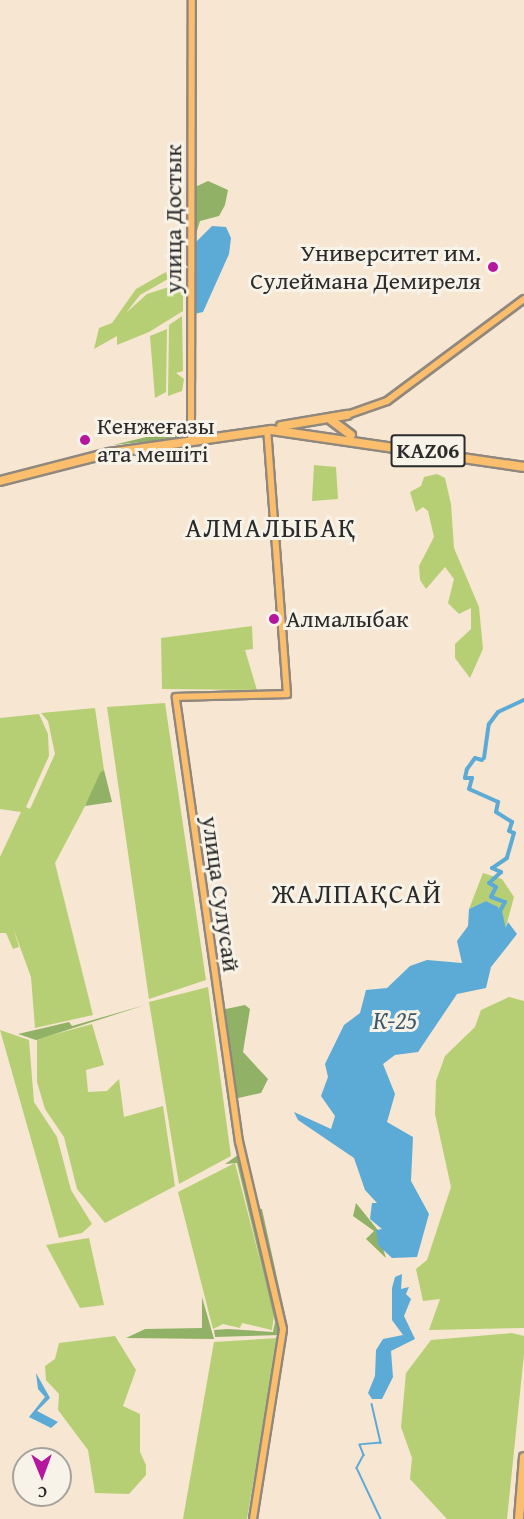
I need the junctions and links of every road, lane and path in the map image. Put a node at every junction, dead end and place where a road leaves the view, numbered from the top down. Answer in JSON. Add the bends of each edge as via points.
{"nodes":[{"id":1,"x":192,"y":0,"type":"edge"},
{"id":2,"x":524,"y":299,"type":"edge"},
{"id":3,"x":347,"y":415,"type":"junction"},
{"id":4,"x":330,"y":419,"type":"junction"},
{"id":5,"x":269,"y":429,"type":"junction"},
{"id":6,"x":337,"y":431,"type":"junction"},
{"id":7,"x":191,"y":438,"type":"junction"},
{"id":8,"x":60,"y":463,"type":"junction"},
{"id":9,"x":524,"y":465,"type":"edge"},
{"id":10,"x":0,"y":480,"type":"edge"},
{"id":11,"x":524,"y":1457,"type":"edge"},
{"id":12,"x":252,"y":1519,"type":"edge"},
{"id":13,"x":519,"y":1519,"type":"edge"}],
"edges":[{"from":1,"to":7,"type":"main road","name":"улица Достык"},
{"from":2,"to":3,"type":"main road","via":[[387,401]]},
{"from":3,"to":4,"type":"highway"},
{"from":3,"to":6,"type":"highway"},
{"from":4,"to":5,"type":"highway"},
{"from":4,"to":6,"type":"highway"},
{"from":5,"to":6,"type":"highway","number":"KАZ06"},
{"from":5,"to":7,"type":"highway","number":"KАZ06"},
{"from":5,"to":8,"type":"highway","number":"KАZ06"},
{"from":5,"to":12,"type":"main road","name":"улица Сулусай","via":[[287,694],[176,697],[232,1095],[284,1329]]},
{"from":6,"to":9,"type":"highway","number":"KАZ06"},
{"from":6,"to":9,"type":"highway","number":"KАZ06"},
{"from":7,"to":8,"type":"highway","number":"KАZ06"},
{"from":8,"to":10,"type":"highway","number":"KАZ06"},
{"from":11,"to":13,"type":"highway"}]}
